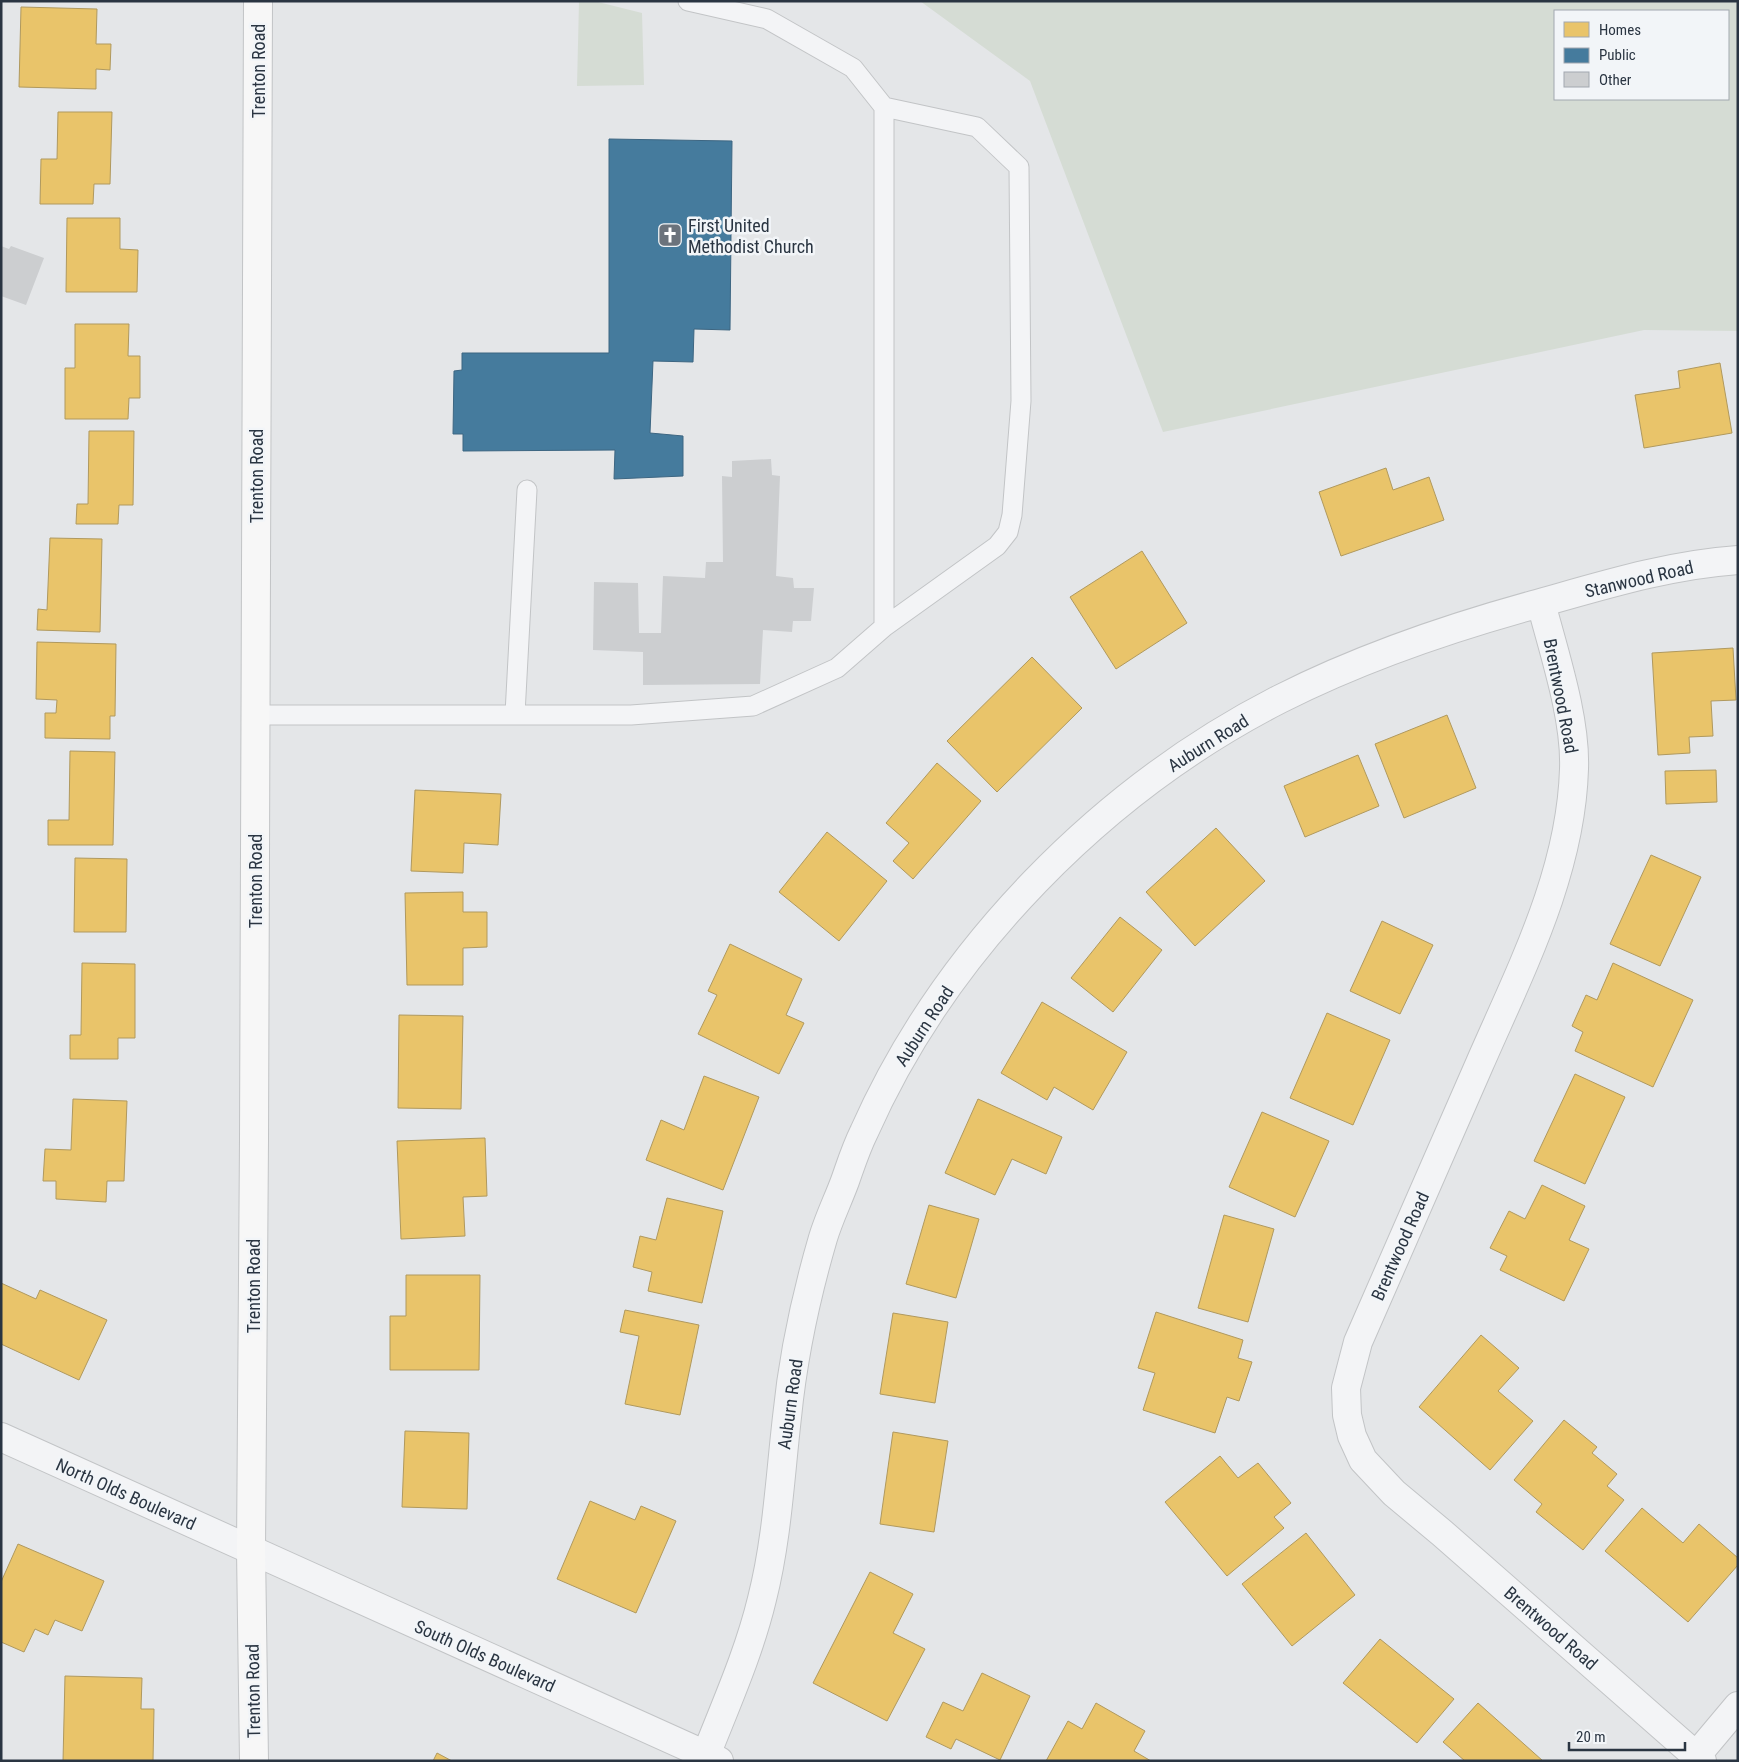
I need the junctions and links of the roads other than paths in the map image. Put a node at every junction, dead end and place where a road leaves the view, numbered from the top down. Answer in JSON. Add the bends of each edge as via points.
{"nodes":[{"id":1,"x":258,"y":1,"type":"edge"},
{"id":2,"x":688,"y":1,"type":"edge"},
{"id":3,"x":884,"y":106,"type":"junction"},
{"id":4,"x":527,"y":490,"type":"dead end"},
{"id":5,"x":1738,"y":560,"type":"edge"},
{"id":6,"x":1541,"y":603,"type":"junction"},
{"id":7,"x":884,"y":627,"type":"junction"},
{"id":8,"x":515,"y":714,"type":"junction"},
{"id":9,"x":255,"y":715,"type":"junction"},
{"id":10,"x":1,"y":1437,"type":"edge"},
{"id":11,"x":251,"y":1550,"type":"junction"},
{"id":12,"x":1738,"y":1706,"type":"edge"},
{"id":13,"x":712,"y":1758,"type":"edge"},
{"id":14,"x":1699,"y":1758,"type":"edge"},
{"id":15,"x":254,"y":1761,"type":"edge"}],
"edges":[{"from":1,"to":9,"type":"main road","name":"Trenton Road"},
{"from":2,"to":3,"type":"lane","via":[[768,19],[853,68]]},
{"from":3,"to":7,"type":"lane"},
{"from":3,"to":7,"type":"lane","via":[[976,127],[1019,166],[1021,401],[1008,532],[997,546]]},
{"from":4,"to":8,"type":"lane"},
{"from":5,"to":6,"type":"street","name":"Stanwood Road","via":[[1635,576]]},
{"from":6,"to":13,"type":"street","name":"Auburn Road","via":[[1406,644],[1320,680],[1236,723],[1174,763],[1094,825],[1036,880],[984,938],[933,1008],[863,1132],[824,1235],[798,1346],[787,1414],[779,1502],[763,1596]]},
{"from":6,"to":14,"type":"street","name":"Brentwood Road","via":[[1556,657],[1573,742],[1573,790],[1567,838],[1529,948],[1358,1342],[1346,1388],[1347,1415],[1363,1460],[1394,1493]]},
{"from":7,"to":8,"type":"lane","via":[[837,668],[753,706],[631,716]]},
{"from":8,"to":9,"type":"lane"},
{"from":9,"to":11,"type":"main road","name":"Trenton Road"},
{"from":10,"to":11,"type":"street","name":"North Olds Boulevard"},
{"from":11,"to":13,"type":"street","name":"South Olds Boulevard"},
{"from":11,"to":15,"type":"main road","name":"Trenton Road"},
{"from":12,"to":14,"type":"street"}]}
